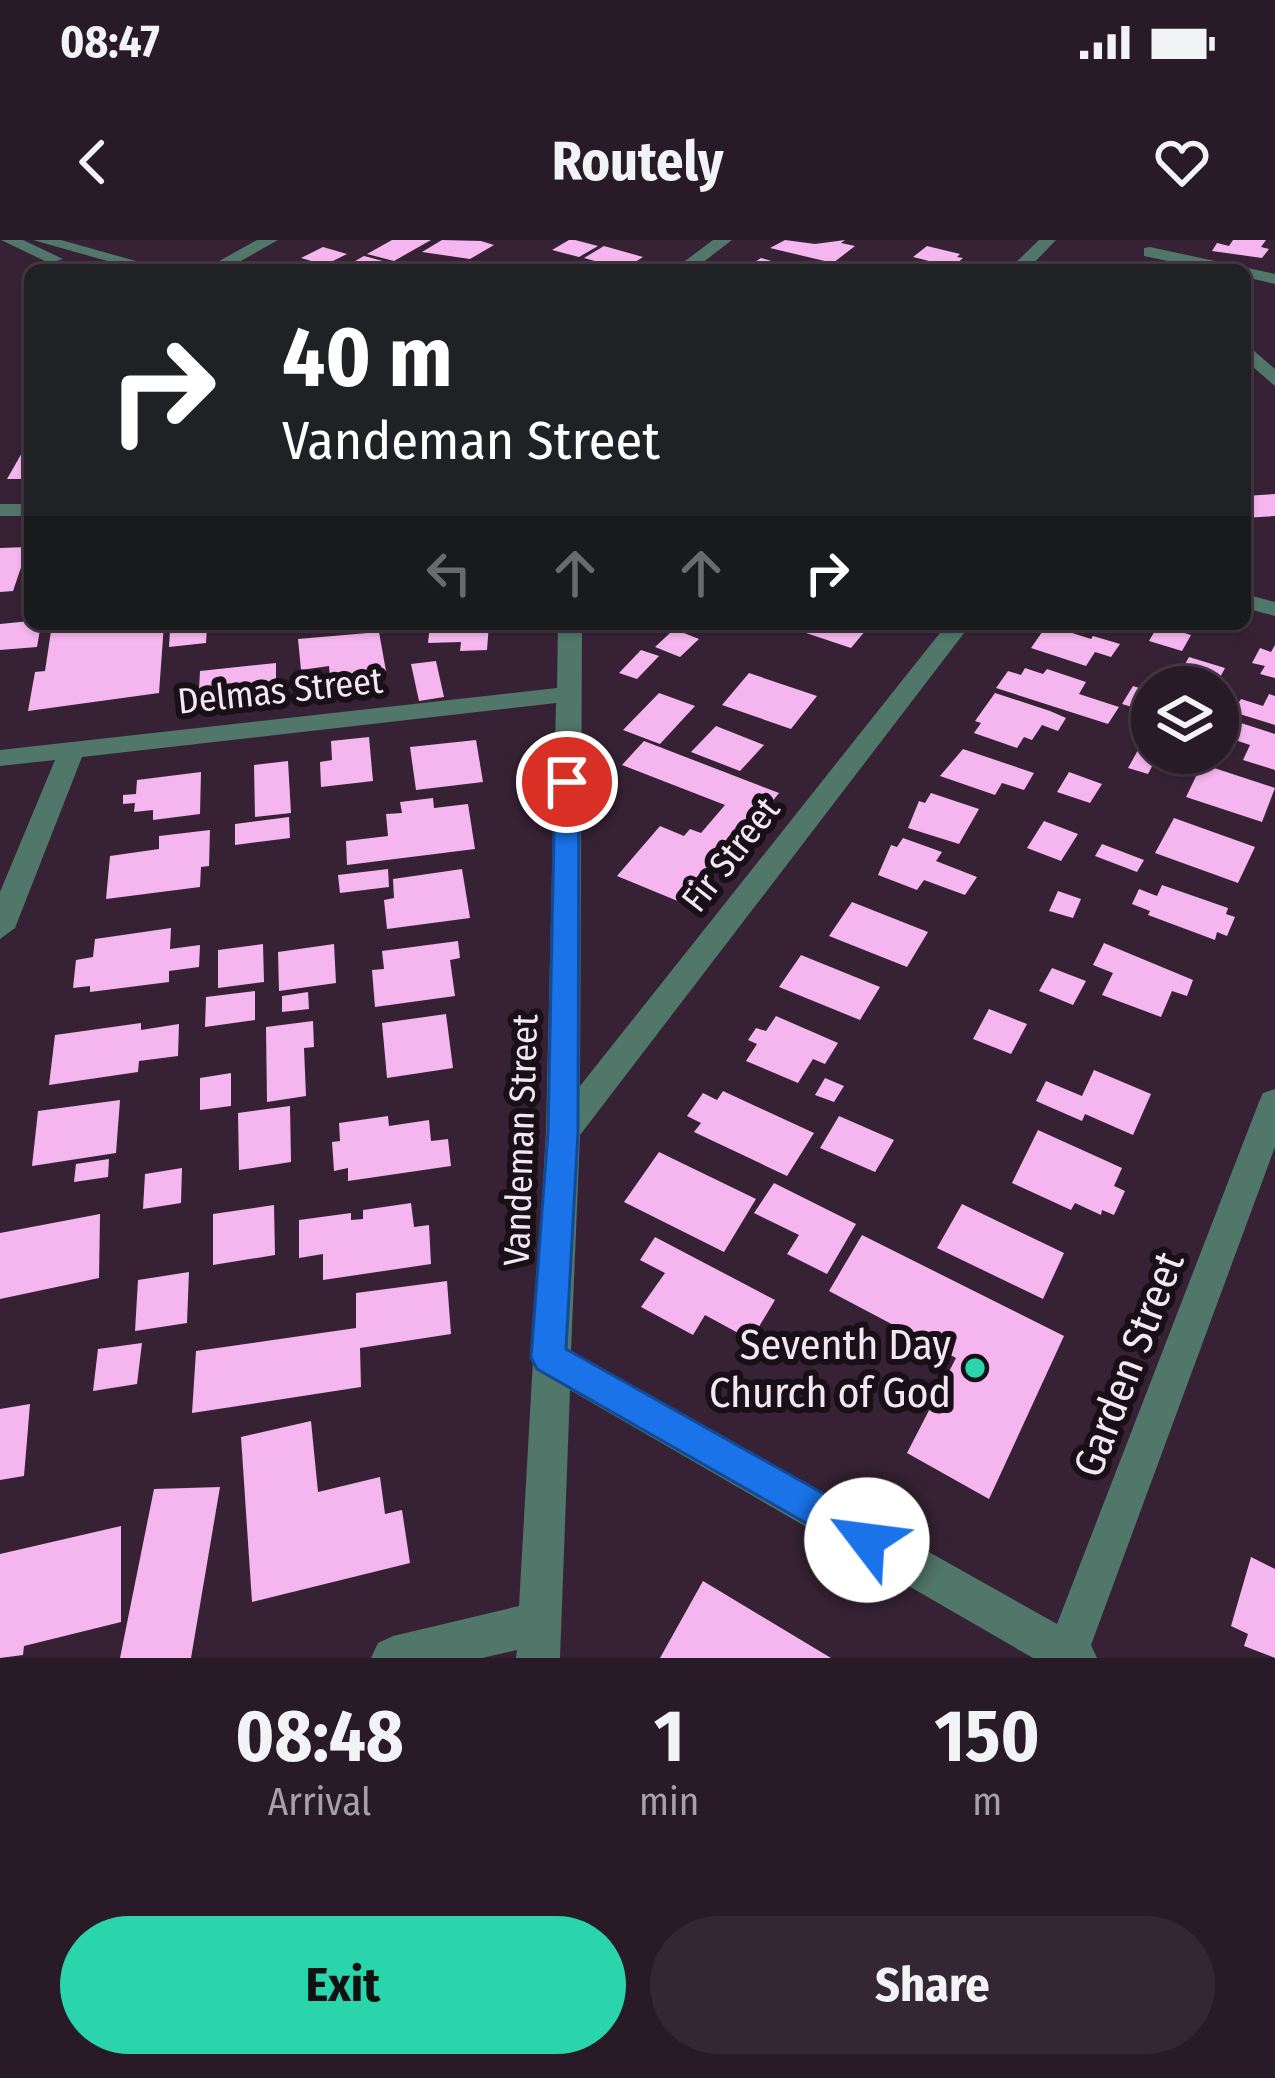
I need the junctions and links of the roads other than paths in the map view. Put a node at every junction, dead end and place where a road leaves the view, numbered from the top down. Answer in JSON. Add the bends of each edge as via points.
{"nodes":[{"id":1,"x":9,"y":240,"type":"edge"},
{"id":2,"x":270,"y":240,"type":"edge"},
{"id":3,"x":1048,"y":240,"type":"edge"},
{"id":4,"x":34,"y":244,"type":"edge"},
{"id":5,"x":690,"y":244,"type":"dead end"},
{"id":6,"x":717,"y":244,"type":"edge"},
{"id":7,"x":1144,"y":246,"type":"edge"},
{"id":8,"x":0,"y":259,"type":"edge"},
{"id":9,"x":77,"y":264,"type":"edge"},
{"id":10,"x":130,"y":264,"type":"edge"},
{"id":11,"x":224,"y":264,"type":"edge"},
{"id":12,"x":690,"y":264,"type":"edge"},
{"id":13,"x":1023,"y":264,"type":"edge"},
{"id":14,"x":1211,"y":264,"type":"edge"},
{"id":15,"x":1251,"y":355,"type":"edge"},
{"id":16,"x":1275,"y":380,"type":"edge"},
{"id":17,"x":570,"y":630,"type":"edge"},
{"id":18,"x":953,"y":630,"type":"edge"},
{"id":19,"x":568,"y":694,"type":"junction"},
{"id":20,"x":72,"y":750,"type":"junction"},
{"id":21,"x":0,"y":758,"type":"edge"},
{"id":22,"x":0,"y":928,"type":"edge"},
{"id":23,"x":1275,"y":1102,"type":"edge"},
{"id":24,"x":563,"y":1132,"type":"junction"},
{"id":25,"x":549,"y":1358,"type":"junction"},
{"id":26,"x":538,"y":1640,"type":"edge"},
{"id":27,"x":1069,"y":1656,"type":"edge"},
{"id":28,"x":393,"y":1658,"type":"edge"}],
"edges":[{"from":1,"to":4,"type":"street"},
{"from":2,"to":11,"type":"street"},
{"from":3,"to":13,"type":"street"},
{"from":4,"to":8,"type":"street"},
{"from":4,"to":9,"type":"street"},
{"from":4,"to":10,"type":"street"},
{"from":5,"to":6,"type":"street"},
{"from":6,"to":12,"type":"street"},
{"from":7,"to":14,"type":"street"},
{"from":15,"to":16,"type":"street"},
{"from":17,"to":19,"type":"street","name":"Vandeman Street"},
{"from":18,"to":24,"type":"street","name":"Fir Street"},
{"from":19,"to":20,"type":"street","name":"Delmas Street"},
{"from":19,"to":24,"type":"street","name":"Vandeman Street"},
{"from":20,"to":21,"type":"street","name":"Delmas Street"},
{"from":20,"to":22,"type":"street"},
{"from":23,"to":27,"type":"street","name":"Garden Street"},
{"from":24,"to":25,"type":"street","name":"Vandeman Street"},
{"from":25,"to":26,"type":"street","name":"Vandeman Street"},
{"from":25,"to":27,"type":"street"},
{"from":26,"to":28,"type":"street"}]}
